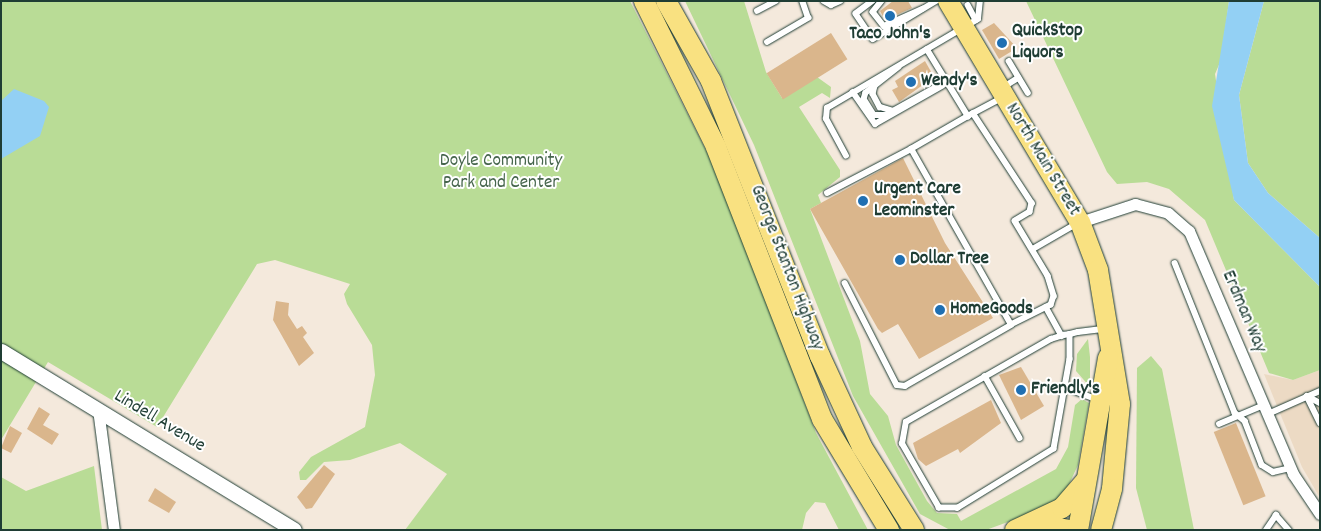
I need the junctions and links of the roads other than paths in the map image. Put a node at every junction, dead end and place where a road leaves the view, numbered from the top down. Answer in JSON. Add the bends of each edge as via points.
{"nodes":[{"id":1,"x":644,"y":1,"type":"edge"},
{"id":2,"x":666,"y":1,"type":"edge"},
{"id":3,"x":776,"y":1,"type":"edge"},
{"id":4,"x":802,"y":1,"type":"edge"},
{"id":5,"x":824,"y":1,"type":"edge"},
{"id":6,"x":840,"y":1,"type":"edge"},
{"id":7,"x":872,"y":1,"type":"edge"},
{"id":8,"x":882,"y":1,"type":"edge"},
{"id":9,"x":936,"y":1,"type":"edge"},
{"id":10,"x":980,"y":1,"type":"edge"},
{"id":11,"x":958,"y":3,"type":"edge"},
{"id":12,"x":922,"y":9,"type":"junction"},
{"id":13,"x":757,"y":11,"type":"dead end"},
{"id":14,"x":970,"y":24,"type":"junction"},
{"id":15,"x":767,"y":42,"type":"dead end"},
{"id":16,"x":927,"y":49,"type":"junction"},
{"id":17,"x":1009,"y":61,"type":"dead end"},
{"id":18,"x":901,"y":64,"type":"junction"},
{"id":19,"x":1018,"y":78,"type":"junction"},
{"id":20,"x":947,"y":81,"type":"junction"},
{"id":21,"x":875,"y":86,"type":"junction"},
{"id":22,"x":853,"y":92,"type":"junction"},
{"id":23,"x":1001,"y":94,"type":"junction"},
{"id":24,"x":1028,"y":94,"type":"dead end"},
{"id":25,"x":894,"y":111,"type":"junction"},
{"id":26,"x":971,"y":115,"type":"junction"},
{"id":27,"x":911,"y":149,"type":"junction"},
{"id":28,"x":846,"y":156,"type":"dead end"},
{"id":29,"x":827,"y":193,"type":"dead end"},
{"id":30,"x":1080,"y":222,"type":"junction"},
{"id":31,"x":1032,"y":249,"type":"junction"},
{"id":32,"x":1175,"y":263,"type":"dead end"},
{"id":33,"x":845,"y":282,"type":"dead end"},
{"id":34,"x":1046,"y":307,"type":"junction"},
{"id":35,"x":1011,"y":325,"type":"junction"},
{"id":36,"x":1111,"y":329,"type":"junction"},
{"id":37,"x":1070,"y":334,"type":"junction"},
{"id":38,"x":1062,"y":336,"type":"junction"},
{"id":39,"x":1,"y":351,"type":"edge"},
{"id":40,"x":985,"y":376,"type":"junction"},
{"id":41,"x":1066,"y":388,"type":"junction"},
{"id":42,"x":1320,"y":391,"type":"edge"},
{"id":43,"x":1307,"y":396,"type":"junction"},
{"id":44,"x":1102,"y":403,"type":"junction"},
{"id":45,"x":1320,"y":403,"type":"edge"},
{"id":46,"x":98,"y":409,"type":"junction"},
{"id":47,"x":1266,"y":409,"type":"junction"},
{"id":48,"x":1238,"y":416,"type":"junction"},
{"id":49,"x":1320,"y":423,"type":"edge"},
{"id":50,"x":1219,"y":424,"type":"dead end"},
{"id":51,"x":1020,"y":438,"type":"dead end"},
{"id":52,"x":1290,"y":468,"type":"junction"},
{"id":53,"x":1089,"y":473,"type":"junction"},
{"id":54,"x":1112,"y":489,"type":"junction"},
{"id":55,"x":871,"y":505,"type":"junction"},
{"id":56,"x":1320,"y":514,"type":"edge"},
{"id":57,"x":908,"y":522,"type":"edge"},
{"id":58,"x":1024,"y":527,"type":"edge"},
{"id":59,"x":114,"y":530,"type":"edge"},
{"id":60,"x":294,"y":530,"type":"edge"},
{"id":61,"x":882,"y":530,"type":"edge"},
{"id":62,"x":889,"y":530,"type":"edge"},
{"id":63,"x":928,"y":530,"type":"edge"},
{"id":64,"x":1068,"y":530,"type":"edge"},
{"id":65,"x":1078,"y":530,"type":"edge"},
{"id":66,"x":1101,"y":530,"type":"edge"},
{"id":67,"x":1111,"y":530,"type":"edge"},
{"id":68,"x":1266,"y":530,"type":"edge"},
{"id":69,"x":1289,"y":530,"type":"edge"}],
"edges":[{"from":1,"to":55,"type":"highway","name":"George Stanton Highway","via":[[716,147],[822,419]]},
{"from":2,"to":57,"type":"highway","name":"George Stanton Highway","via":[[714,90],[820,356],[862,447]]},
{"from":3,"to":13,"type":"lane"},
{"from":4,"to":15,"type":"lane","via":[[808,18]]},
{"from":5,"to":6,"type":"lane"},
{"from":7,"to":12,"type":"lane","via":[[856,14],[872,39]]},
{"from":8,"to":12,"type":"lane","via":[[874,12],[884,26]]},
{"from":9,"to":12,"type":"lane"},
{"from":10,"to":14,"type":"lane","via":[[982,14]]},
{"from":11,"to":14,"type":"highway","name":"North Main Street"},
{"from":14,"to":16,"type":"lane"},
{"from":14,"to":23,"type":"highway","name":"North Main Street"},
{"from":16,"to":18,"type":"lane"},
{"from":16,"to":20,"type":"lane"},
{"from":17,"to":19,"type":"lane"},
{"from":18,"to":21,"type":"lane"},
{"from":18,"to":22,"type":"lane"},
{"from":19,"to":23,"type":"lane"},
{"from":19,"to":24,"type":"lane"},
{"from":20,"to":22,"type":"lane","via":[[934,94],[878,124],[870,122]]},
{"from":20,"to":25,"type":"lane"},
{"from":20,"to":26,"type":"lane"},
{"from":21,"to":25,"type":"lane","via":[[873,94],[880,107]]},
{"from":21,"to":25,"type":"lane","via":[[864,97],[872,113],[883,116]]},
{"from":22,"to":28,"type":"lane","via":[[826,111]]},
{"from":23,"to":26,"type":"lane"},
{"from":23,"to":30,"type":"highway","name":"North Main Street"},
{"from":26,"to":27,"type":"lane"},
{"from":26,"to":31,"type":"lane","via":[[1032,203],[1030,212],[1015,221]]},
{"from":27,"to":29,"type":"lane"},
{"from":27,"to":35,"type":"lane"},
{"from":30,"to":31,"type":"lane"},
{"from":30,"to":36,"type":"highway","name":"North Main Street","via":[[1098,270]]},
{"from":30,"to":47,"type":"street","name":"Erdman Way","via":[[1130,204],[1156,207],[1179,220],[1189,231]]},
{"from":31,"to":34,"type":"lane","via":[[1052,286],[1054,301]]},
{"from":32,"to":48,"type":"lane"},
{"from":33,"to":35,"type":"lane","via":[[898,385],[905,386]]},
{"from":34,"to":35,"type":"lane"},
{"from":34,"to":38,"type":"lane"},
{"from":36,"to":37,"type":"lane"},
{"from":36,"to":44,"type":"highway","name":"North Main Street"},
{"from":36,"to":54,"type":"highway","name":"North Main Street","via":[[1120,404]]},
{"from":37,"to":38,"type":"lane"},
{"from":37,"to":41,"type":"lane"},
{"from":38,"to":40,"type":"lane"},
{"from":39,"to":46,"type":"street","name":"Lindell Avenue"},
{"from":40,"to":41,"type":"lane","via":[[912,418],[902,433],[908,456],[934,504],[944,510],[958,508],[1051,453],[1060,433]]},
{"from":40,"to":51,"type":"lane"},
{"from":41,"to":44,"type":"lane"},
{"from":42,"to":43,"type":"lane"},
{"from":43,"to":45,"type":"lane"},
{"from":43,"to":47,"type":"lane"},
{"from":43,"to":49,"type":"lane"},
{"from":44,"to":53,"type":"highway","name":"North Main Street"},
{"from":46,"to":59,"type":"street"},
{"from":46,"to":60,"type":"street","name":"Lindell Avenue"},
{"from":47,"to":48,"type":"lane"},
{"from":47,"to":52,"type":"street","name":"Erdman Way"},
{"from":48,"to":50,"type":"lane"},
{"from":48,"to":52,"type":"lane","via":[[1245,420],[1265,468],[1277,473]]},
{"from":52,"to":56,"type":"street","name":"Erdman Way"},
{"from":53,"to":58,"type":"highway","via":[[1067,504]]},
{"from":53,"to":65,"type":"highway","name":"North Main Street"},
{"from":54,"to":66,"type":"highway","name":"North Main Street"},
{"from":54,"to":67,"type":"highway"},
{"from":55,"to":61,"type":"highway"},
{"from":55,"to":62,"type":"highway","name":"George Stanton Highway"},
{"from":57,"to":63,"type":"highway"},
{"from":58,"to":64,"type":"highway"},
{"from":68,"to":69,"type":"lane","via":[[1274,515]]}]}
